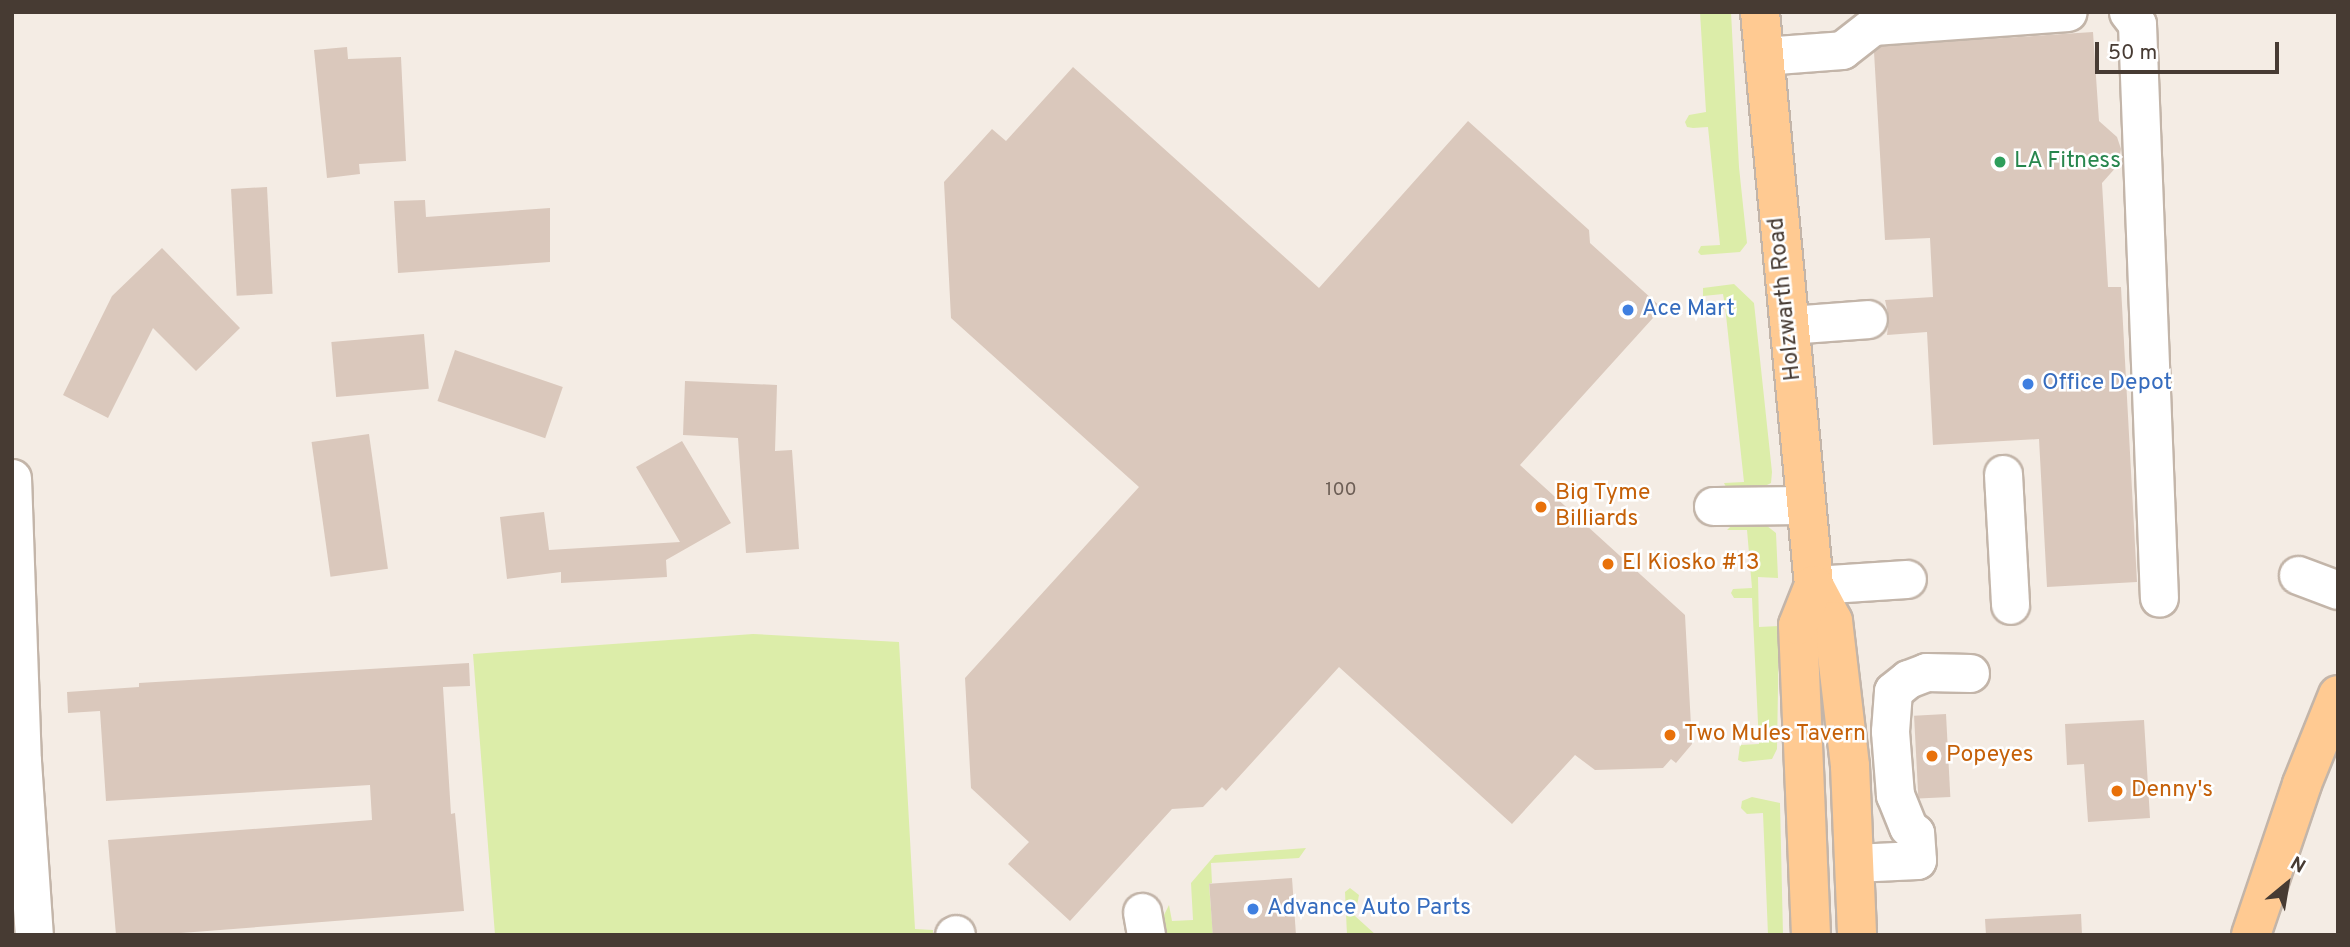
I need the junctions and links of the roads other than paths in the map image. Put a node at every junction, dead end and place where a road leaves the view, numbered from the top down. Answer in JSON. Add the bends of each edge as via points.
{"nodes":[{"id":1,"x":1760,"y":12,"type":"edge"},
{"id":2,"x":2067,"y":12,"type":"edge"},
{"id":3,"x":2128,"y":12,"type":"edge"},
{"id":4,"x":1763,"y":56,"type":"junction"},
{"id":5,"x":1868,"y":319,"type":"dead end"},
{"id":6,"x":1789,"y":325,"type":"junction"},
{"id":7,"x":2003,"y":474,"type":"dead end"},
{"id":8,"x":12,"y":478,"type":"edge"},
{"id":9,"x":1806,"y":505,"type":"junction"},
{"id":10,"x":1713,"y":506,"type":"dead end"},
{"id":11,"x":2298,"y":575,"type":"dead end"},
{"id":12,"x":1907,"y":579,"type":"dead end"},
{"id":13,"x":1814,"y":585,"type":"junction"},
{"id":14,"x":2338,"y":590,"type":"edge"},
{"id":15,"x":2159,"y":598,"type":"dead end"},
{"id":16,"x":2010,"y":605,"type":"dead end"},
{"id":17,"x":1970,"y":684,"type":"dead end"},
{"id":18,"x":2338,"y":695,"type":"edge"},
{"id":19,"x":17,"y":761,"type":"edge"},
{"id":20,"x":1854,"y":863,"type":"junction"},
{"id":21,"x":34,"y":935,"type":"edge"},
{"id":22,"x":1811,"y":935,"type":"edge"},
{"id":23,"x":1857,"y":935,"type":"edge"},
{"id":24,"x":2251,"y":935,"type":"edge"}],
"edges":[{"from":1,"to":4,"type":"main road","name":"Holzwarth Road"},
{"from":2,"to":4,"type":"street","via":[[1872,26],[1842,50]]},
{"from":3,"to":15,"type":"street","via":[[2137,24]]},
{"from":4,"to":6,"type":"main road","name":"Holzwarth Road"},
{"from":5,"to":6,"type":"street"},
{"from":6,"to":9,"type":"main road","name":"Holzwarth Road"},
{"from":7,"to":16,"type":"street"},
{"from":8,"to":19,"type":"street"},
{"from":9,"to":10,"type":"street"},
{"from":9,"to":13,"type":"main road","name":"Holzwarth Road"},
{"from":11,"to":14,"type":"street"},
{"from":12,"to":13,"type":"street"},
{"from":13,"to":20,"type":"main road","name":"Holzwarth Road","via":[[1833,621],[1850,766]]},
{"from":13,"to":22,"type":"main road","name":"Holzwarth Road","via":[[1798,625]]},
{"from":17,"to":20,"type":"street","via":[[1926,672],[1893,691],[1890,731],[1895,795],[1915,833],[1917,860]]},
{"from":18,"to":24,"type":"main road","via":[[2302,784]]},
{"from":19,"to":21,"type":"street"},
{"from":20,"to":23,"type":"main road","name":"Holzwarth Road"}]}
